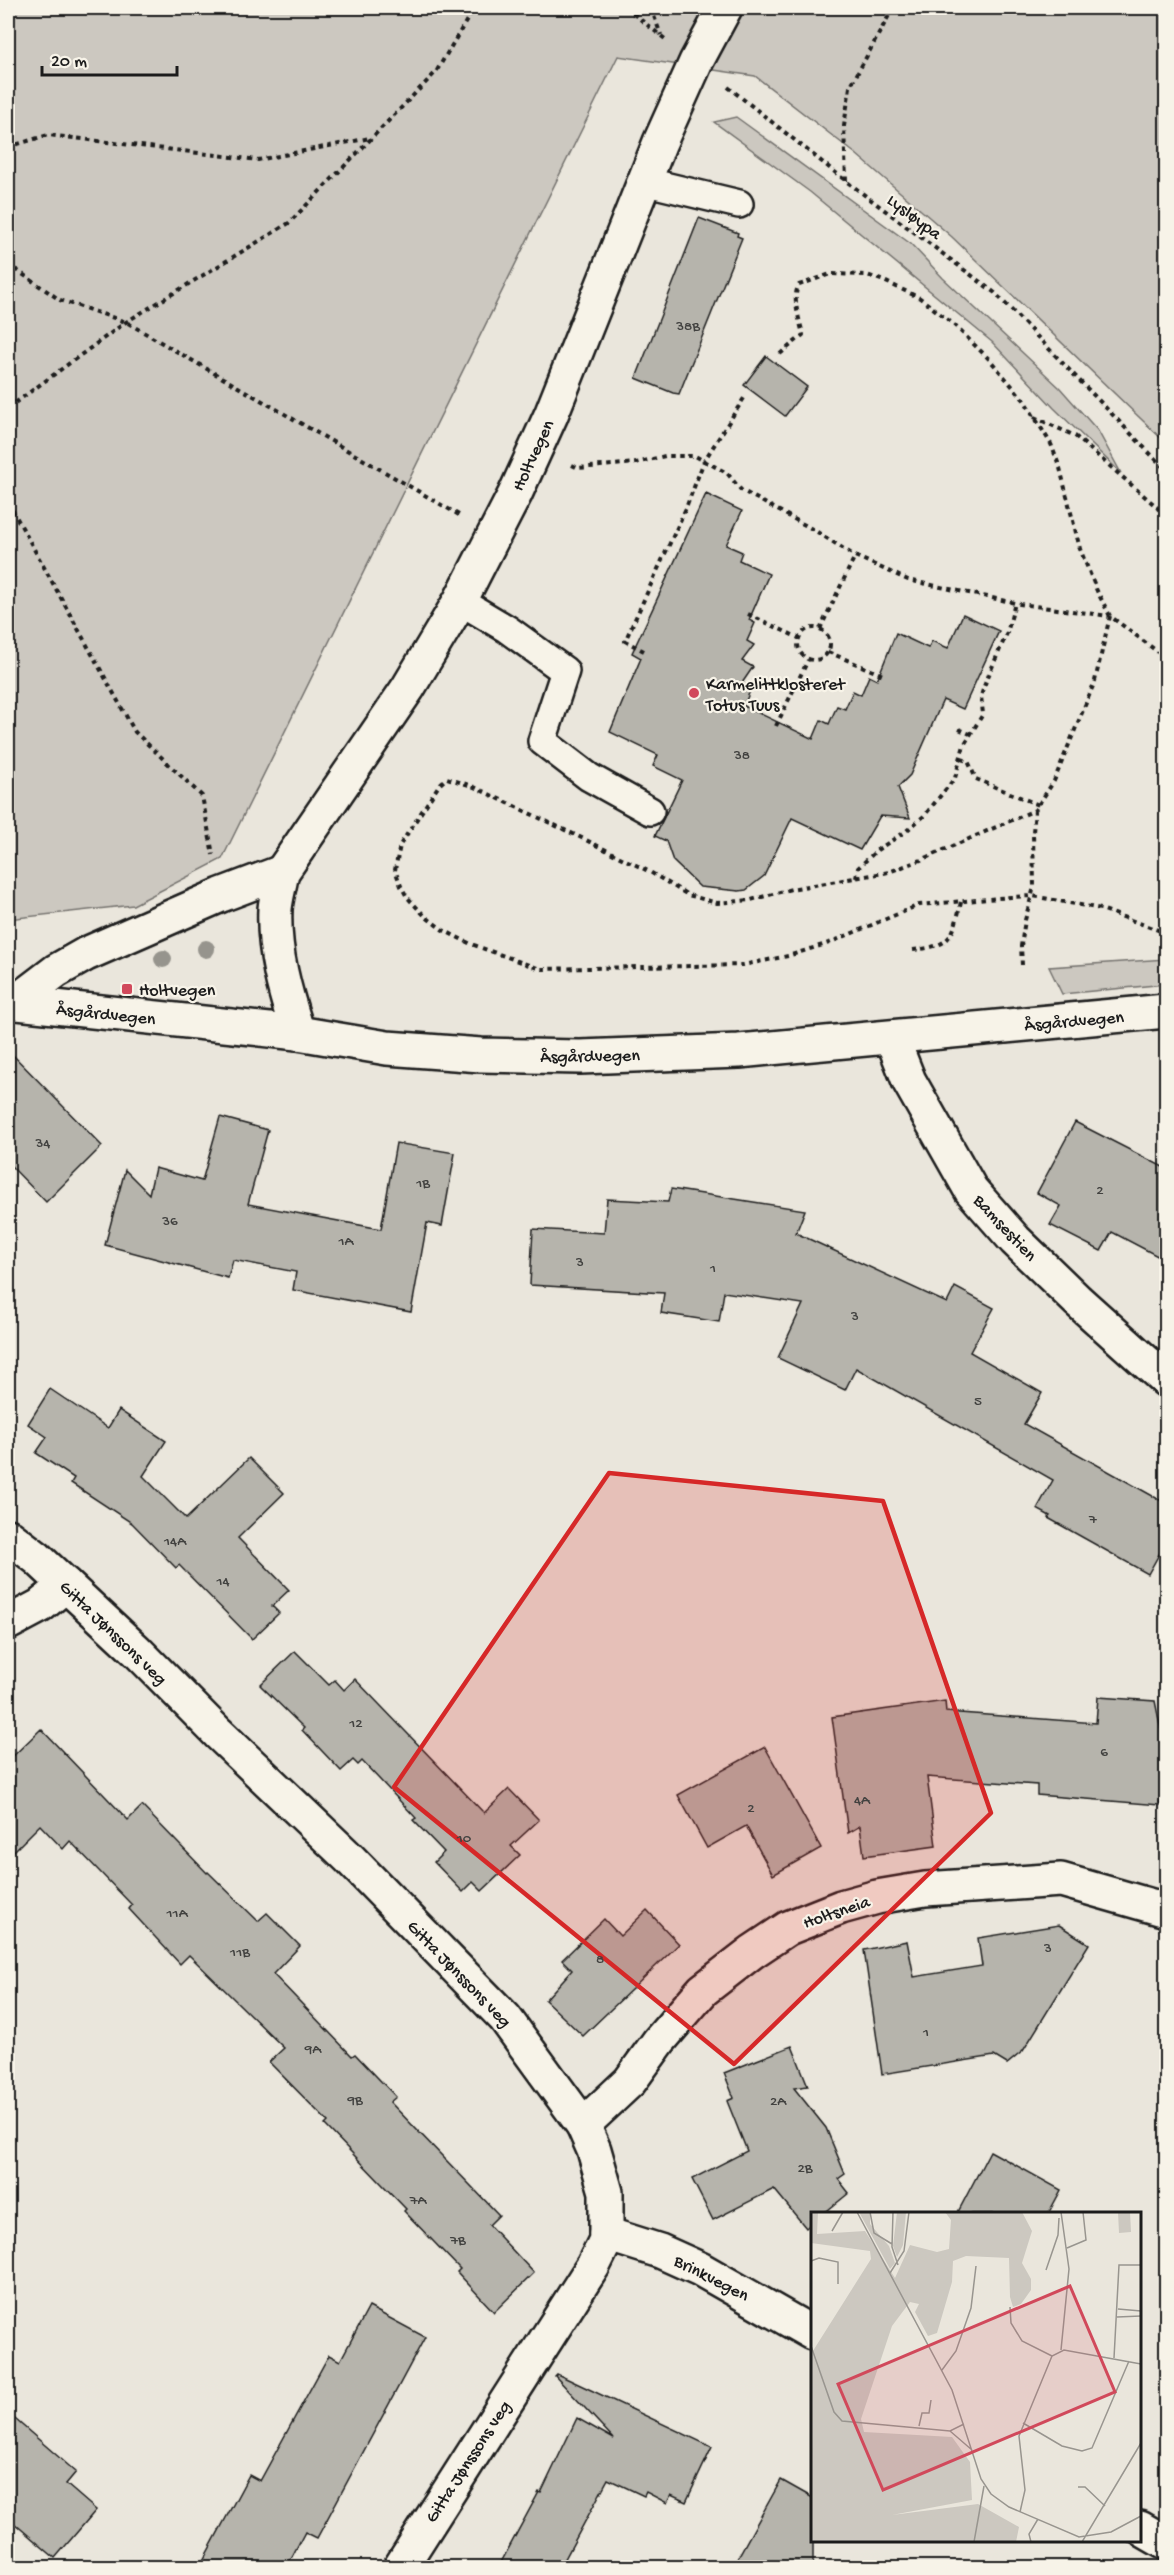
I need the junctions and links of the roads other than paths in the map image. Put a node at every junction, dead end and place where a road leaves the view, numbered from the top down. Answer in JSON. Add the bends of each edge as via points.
{"nodes":[{"id":1,"x":725,"y":8,"type":"edge"},
{"id":2,"x":643,"y":181,"type":"junction"},
{"id":3,"x":739,"y":204,"type":"dead end"},
{"id":4,"x":460,"y":601,"type":"junction"},
{"id":5,"x":650,"y":811,"type":"dead end"},
{"id":6,"x":282,"y":872,"type":"junction"},
{"id":7,"x":11,"y":1002,"type":"edge"},
{"id":8,"x":1167,"y":1011,"type":"edge"},
{"id":9,"x":298,"y":1033,"type":"junction"},
{"id":10,"x":892,"y":1038,"type":"junction"},
{"id":11,"x":1167,"y":1380,"type":"edge"},
{"id":12,"x":8,"y":1536,"type":"edge"},
{"id":13,"x":66,"y":1586,"type":"junction"},
{"id":14,"x":8,"y":1623,"type":"edge"},
{"id":15,"x":1167,"y":1910,"type":"edge"},
{"id":16,"x":582,"y":2125,"type":"junction"},
{"id":17,"x":606,"y":2234,"type":"junction"},
{"id":18,"x":811,"y":2332,"type":"edge"},
{"id":19,"x":1141,"y":2529,"type":"edge"},
{"id":20,"x":1167,"y":2543,"type":"edge"},
{"id":21,"x":400,"y":2568,"type":"edge"}],
"edges":[{"from":1,"to":2,"type":"street","name":"Holtvegen","via":[[696,62]]},
{"from":2,"to":3,"type":"lane"},
{"from":2,"to":4,"type":"street","name":"Holtvegen","via":[[535,449]]},
{"from":4,"to":5,"type":"lane","via":[[565,671],[542,741],[589,777]]},
{"from":4,"to":6,"type":"street","name":"Holtvegen","via":[[408,688]]},
{"from":6,"to":7,"type":"street","via":[[86,954]]},
{"from":6,"to":9,"type":"street","name":"Holtvegen","via":[[275,908],[276,933],[287,998]]},
{"from":7,"to":9,"type":"street","name":"Åsgårdvegen"},
{"from":8,"to":10,"type":"street","name":"Åsgårdvegen"},
{"from":9,"to":10,"type":"street","name":"Åsgårdvegen","via":[[387,1048],[580,1057],[740,1051]]},
{"from":10,"to":11,"type":"street","name":"Bamsestien","via":[[909,1081],[971,1190],[1015,1240]]},
{"from":12,"to":13,"type":"street","name":"Gitta Jønssons veg"},
{"from":13,"to":14,"type":"street"},
{"from":13,"to":16,"type":"street","name":"Gitta Jønssons veg","via":[[348,1857],[505,2018]]},
{"from":15,"to":16,"type":"street","name":"Holtsneia","via":[[1061,1880],[925,1889],[841,1907],[788,1929],[703,1990],[630,2081]]},
{"from":16,"to":17,"type":"street","name":"Gitta Jønssons veg","via":[[606,2192]]},
{"from":17,"to":18,"type":"street","name":"Brinkvegen","via":[[700,2269]]},
{"from":17,"to":21,"type":"street","name":"Gitta Jønssons veg","via":[[593,2266]]},
{"from":19,"to":20,"type":"street"}]}
